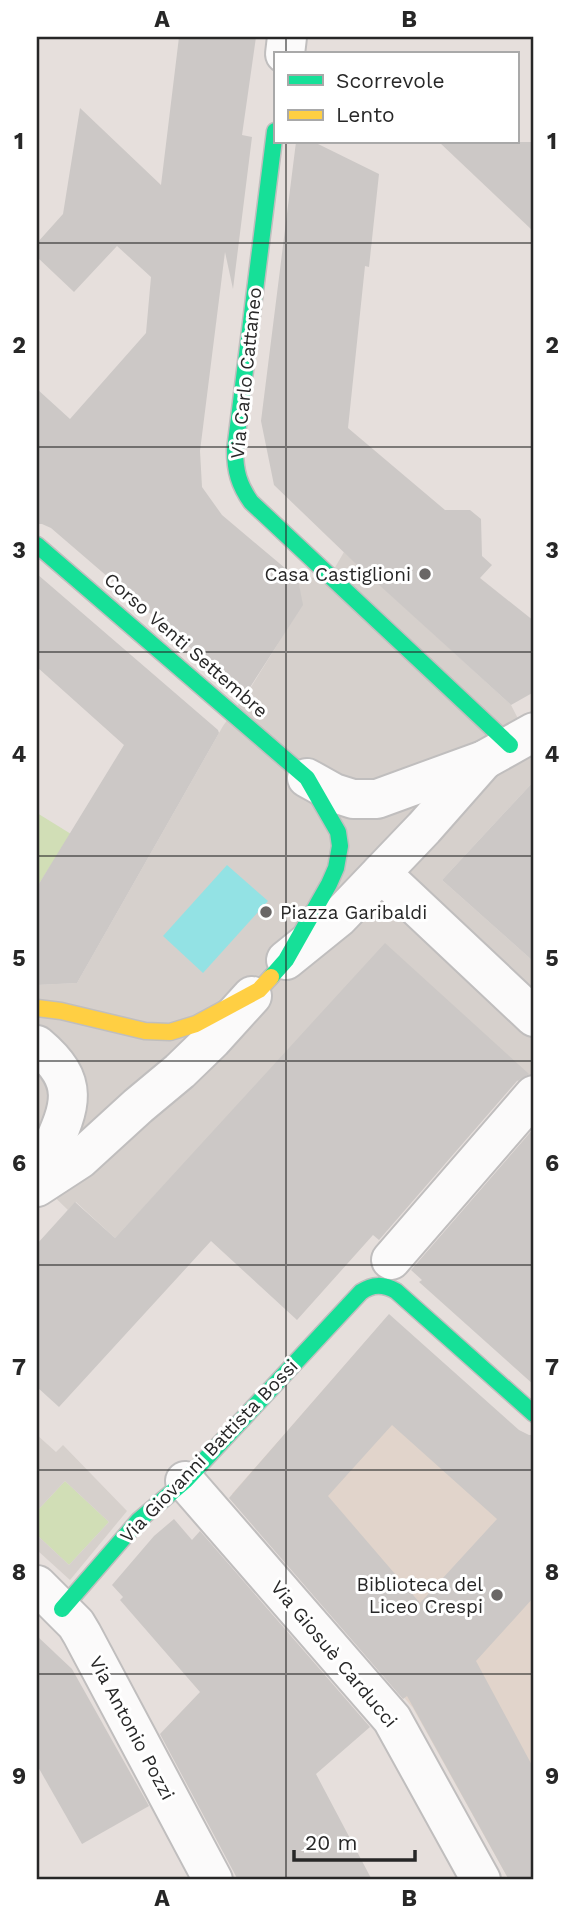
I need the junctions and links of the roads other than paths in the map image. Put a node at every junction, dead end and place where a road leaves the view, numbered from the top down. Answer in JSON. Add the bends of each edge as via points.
{"nodes":[{"id":1,"x":274,"y":139,"type":"edge"},
{"id":2,"x":37,"y":545,"type":"edge"},
{"id":3,"x":509,"y":746,"type":"edge"},
{"id":4,"x":307,"y":778,"type":"junction"},
{"id":5,"x":381,"y":873,"type":"junction"},
{"id":6,"x":286,"y":960,"type":"junction"},
{"id":7,"x":258,"y":990,"type":"junction"},
{"id":8,"x":37,"y":1008,"type":"edge"},
{"id":9,"x":534,"y":1017,"type":"edge"},
{"id":10,"x":37,"y":1045,"type":"edge"},
{"id":11,"x":534,"y":1095,"type":"edge"},
{"id":12,"x":38,"y":1185,"type":"edge"},
{"id":13,"x":394,"y":1275,"type":"junction"},
{"id":14,"x":534,"y":1414,"type":"edge"},
{"id":15,"x":185,"y":1481,"type":"junction"},
{"id":16,"x":49,"y":1597,"type":"edge"},
{"id":17,"x":213,"y":1880,"type":"edge"},
{"id":18,"x":481,"y":1880,"type":"edge"}],
"edges":[{"from":1,"to":3,"type":"street","name":"Via Carlo Cattaneo","via":[[235,450],[238,481],[251,502]]},
{"from":2,"to":4,"type":"street","name":"Corso Venti Settembre"},
{"from":3,"to":4,"type":"street","via":[[377,799],[353,799]]},
{"from":3,"to":5,"type":"street"},
{"from":4,"to":6,"type":"street","name":"Corso Venti Settembre","via":[[338,832],[340,846],[329,884]]},
{"from":5,"to":6,"type":"street","via":[[338,918]]},
{"from":5,"to":9,"type":"street"},
{"from":6,"to":7,"type":"street","name":"Corso Venti Settembre"},
{"from":7,"to":8,"type":"street","name":"Corso Venti Settembre","via":[[196,1024],[170,1032]]},
{"from":7,"to":12,"type":"street","via":[[180,1071],[80,1159]]},
{"from":10,"to":12,"type":"street","via":[[56,1063],[68,1090],[66,1116]]},
{"from":11,"to":13,"type":"street"},
{"from":13,"to":14,"type":"street"},
{"from":13,"to":15,"type":"street","name":"Via Giovanni Battista Bossi","via":[[389,1286],[379,1284],[361,1292]]},
{"from":15,"to":16,"type":"street","name":"Via Giovanni Battista Bossi"},
{"from":15,"to":18,"type":"street","name":"Via Giosuè Carducci","via":[[392,1719]]},
{"from":16,"to":17,"type":"street","name":"Via Antonio Pozzi","via":[[82,1634]]}]}
